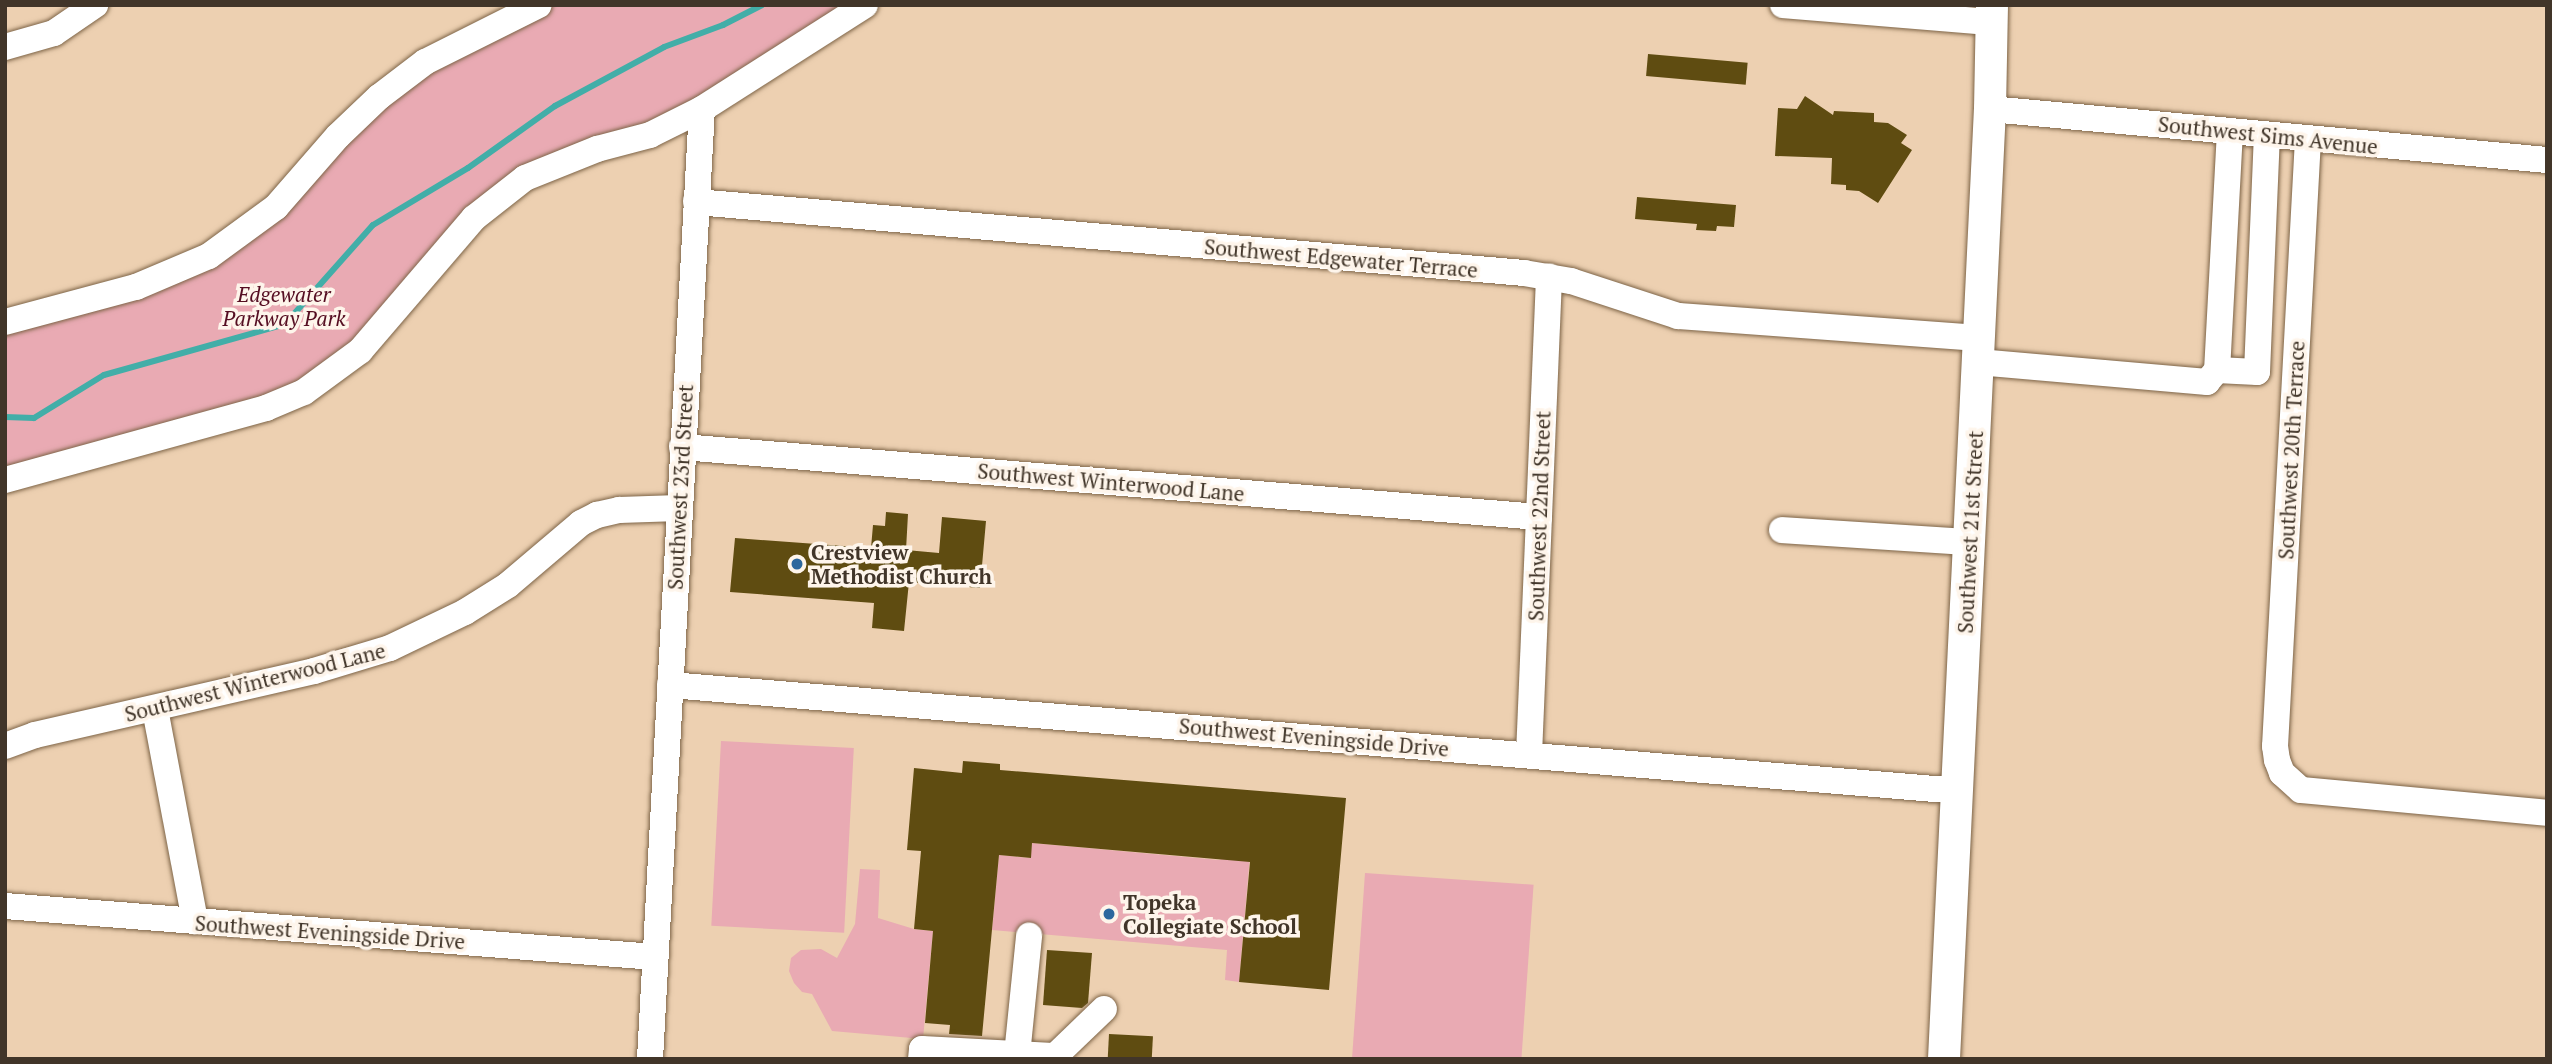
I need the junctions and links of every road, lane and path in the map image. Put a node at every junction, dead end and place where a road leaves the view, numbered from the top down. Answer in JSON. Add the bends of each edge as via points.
{"nodes":[{"id":1,"x":95,"y":5,"type":"edge"},
{"id":2,"x":539,"y":5,"type":"edge"},
{"id":3,"x":865,"y":5,"type":"edge"},
{"id":4,"x":1783,"y":5,"type":"edge"},
{"id":5,"x":1992,"y":13,"type":"edge"},
{"id":6,"x":5,"y":47,"type":"edge"},
{"id":7,"x":702,"y":108,"type":"junction"},
{"id":8,"x":1990,"y":109,"type":"junction"},
{"id":9,"x":2230,"y":131,"type":"junction"},
{"id":10,"x":2267,"y":135,"type":"junction"},
{"id":11,"x":2308,"y":139,"type":"junction"},
{"id":12,"x":2547,"y":160,"type":"edge"},
{"id":13,"x":696,"y":202,"type":"junction"},
{"id":14,"x":1549,"y":276,"type":"junction"},
{"id":15,"x":5,"y":322,"type":"edge"},
{"id":16,"x":1979,"y":350,"type":"junction"},
{"id":17,"x":2217,"y":370,"type":"junction"},
{"id":18,"x":682,"y":447,"type":"junction"},
{"id":19,"x":5,"y":480,"type":"edge"},
{"id":20,"x":679,"y":508,"type":"junction"},
{"id":21,"x":1539,"y":517,"type":"junction"},
{"id":22,"x":1782,"y":530,"type":"dead end"},
{"id":23,"x":1970,"y":542,"type":"junction"},
{"id":24,"x":670,"y":685,"type":"junction"},
{"id":25,"x":155,"y":709,"type":"junction"},
{"id":26,"x":5,"y":746,"type":"edge"},
{"id":27,"x":1529,"y":755,"type":"junction"},
{"id":28,"x":1958,"y":791,"type":"junction"},
{"id":29,"x":2547,"y":813,"type":"edge"},
{"id":30,"x":5,"y":906,"type":"edge"},
{"id":31,"x":195,"y":921,"type":"junction"},
{"id":32,"x":1029,"y":936,"type":"dead end"},
{"id":33,"x":655,"y":957,"type":"junction"},
{"id":34,"x":1104,"y":1009,"type":"dead end"},
{"id":35,"x":1017,"y":1055,"type":"junction"},
{"id":36,"x":1052,"y":1057,"type":"edge"},
{"id":37,"x":650,"y":1059,"type":"edge"},
{"id":38,"x":921,"y":1059,"type":"edge"},
{"id":39,"x":1944,"y":1059,"type":"edge"}],
"edges":[{"from":1,"to":6,"type":"street","via":[[54,33]]},
{"from":2,"to":15,"type":"street","via":[[425,62],[338,136],[275,207],[209,256],[136,287]]},
{"from":3,"to":7,"type":"street"},
{"from":4,"to":5,"type":"street"},
{"from":5,"to":8,"type":"main road","name":"Southwest 21st Street"},
{"from":7,"to":13,"type":"street","name":"Southwest 23rd Street"},
{"from":7,"to":19,"type":"street","via":[[650,135],[597,149],[525,178],[453,242],[360,351],[304,392],[266,408]]},
{"from":8,"to":9,"type":"street","name":"Southwest Sims Avenue"},
{"from":8,"to":16,"type":"main road","name":"Southwest 21st Street"},
{"from":9,"to":10,"type":"street","name":"Southwest Sims Avenue"},
{"from":9,"to":17,"type":"street"},
{"from":10,"to":11,"type":"street","name":"Southwest Sims Avenue"},
{"from":10,"to":17,"type":"street","via":[[2257,372]]},
{"from":11,"to":12,"type":"street","name":"Southwest Sims Avenue"},
{"from":11,"to":29,"type":"street","name":"Southwest 20th Terrace","via":[[2277,760],[2282,773],[2301,790]]},
{"from":13,"to":14,"type":"street","name":"Southwest Edgewater Terrace"},
{"from":13,"to":18,"type":"street","name":"Southwest 23rd Street"},
{"from":14,"to":16,"type":"street","name":"Southwest Edgewater Terrace","via":[[1678,316]]},
{"from":14,"to":21,"type":"street","name":"Southwest 22nd Street"},
{"from":16,"to":17,"type":"street","name":"Southwest Edgewater Terrace","via":[[2207,382]]},
{"from":16,"to":23,"type":"main road","name":"Southwest 21st Street"},
{"from":18,"to":20,"type":"street","name":"Southwest 23rd Street"},
{"from":18,"to":21,"type":"street","name":"Southwest Winterwood Lane"},
{"from":20,"to":24,"type":"street","name":"Southwest 23rd Street"},
{"from":20,"to":25,"type":"street","name":"Southwest Winterwood Lane","via":[[597,515],[581,523],[508,585],[465,612],[390,648]]},
{"from":21,"to":27,"type":"street","name":"Southwest 22nd Street"},
{"from":22,"to":23,"type":"street"},
{"from":23,"to":28,"type":"main road","name":"Southwest 21st Street"},
{"from":24,"to":27,"type":"street","name":"Southwest Eveningside Drive"},
{"from":24,"to":33,"type":"street","name":"Southwest 23rd Street"},
{"from":25,"to":26,"type":"street","name":"Southwest Winterwood Lane"},
{"from":25,"to":31,"type":"street"},
{"from":27,"to":28,"type":"street","name":"Southwest Eveningside Drive"},
{"from":28,"to":39,"type":"main road","name":"Southwest 21st Street"},
{"from":30,"to":31,"type":"street","name":"Southwest Eveningside Drive"},
{"from":31,"to":33,"type":"street","name":"Southwest Eveningside Drive"},
{"from":32,"to":35,"type":"street"},
{"from":33,"to":37,"type":"street","name":"Southwest 23rd Street"},
{"from":34,"to":36,"type":"street"},
{"from":35,"to":36,"type":"street"},
{"from":35,"to":38,"type":"street","via":[[922,1049]]}]}
